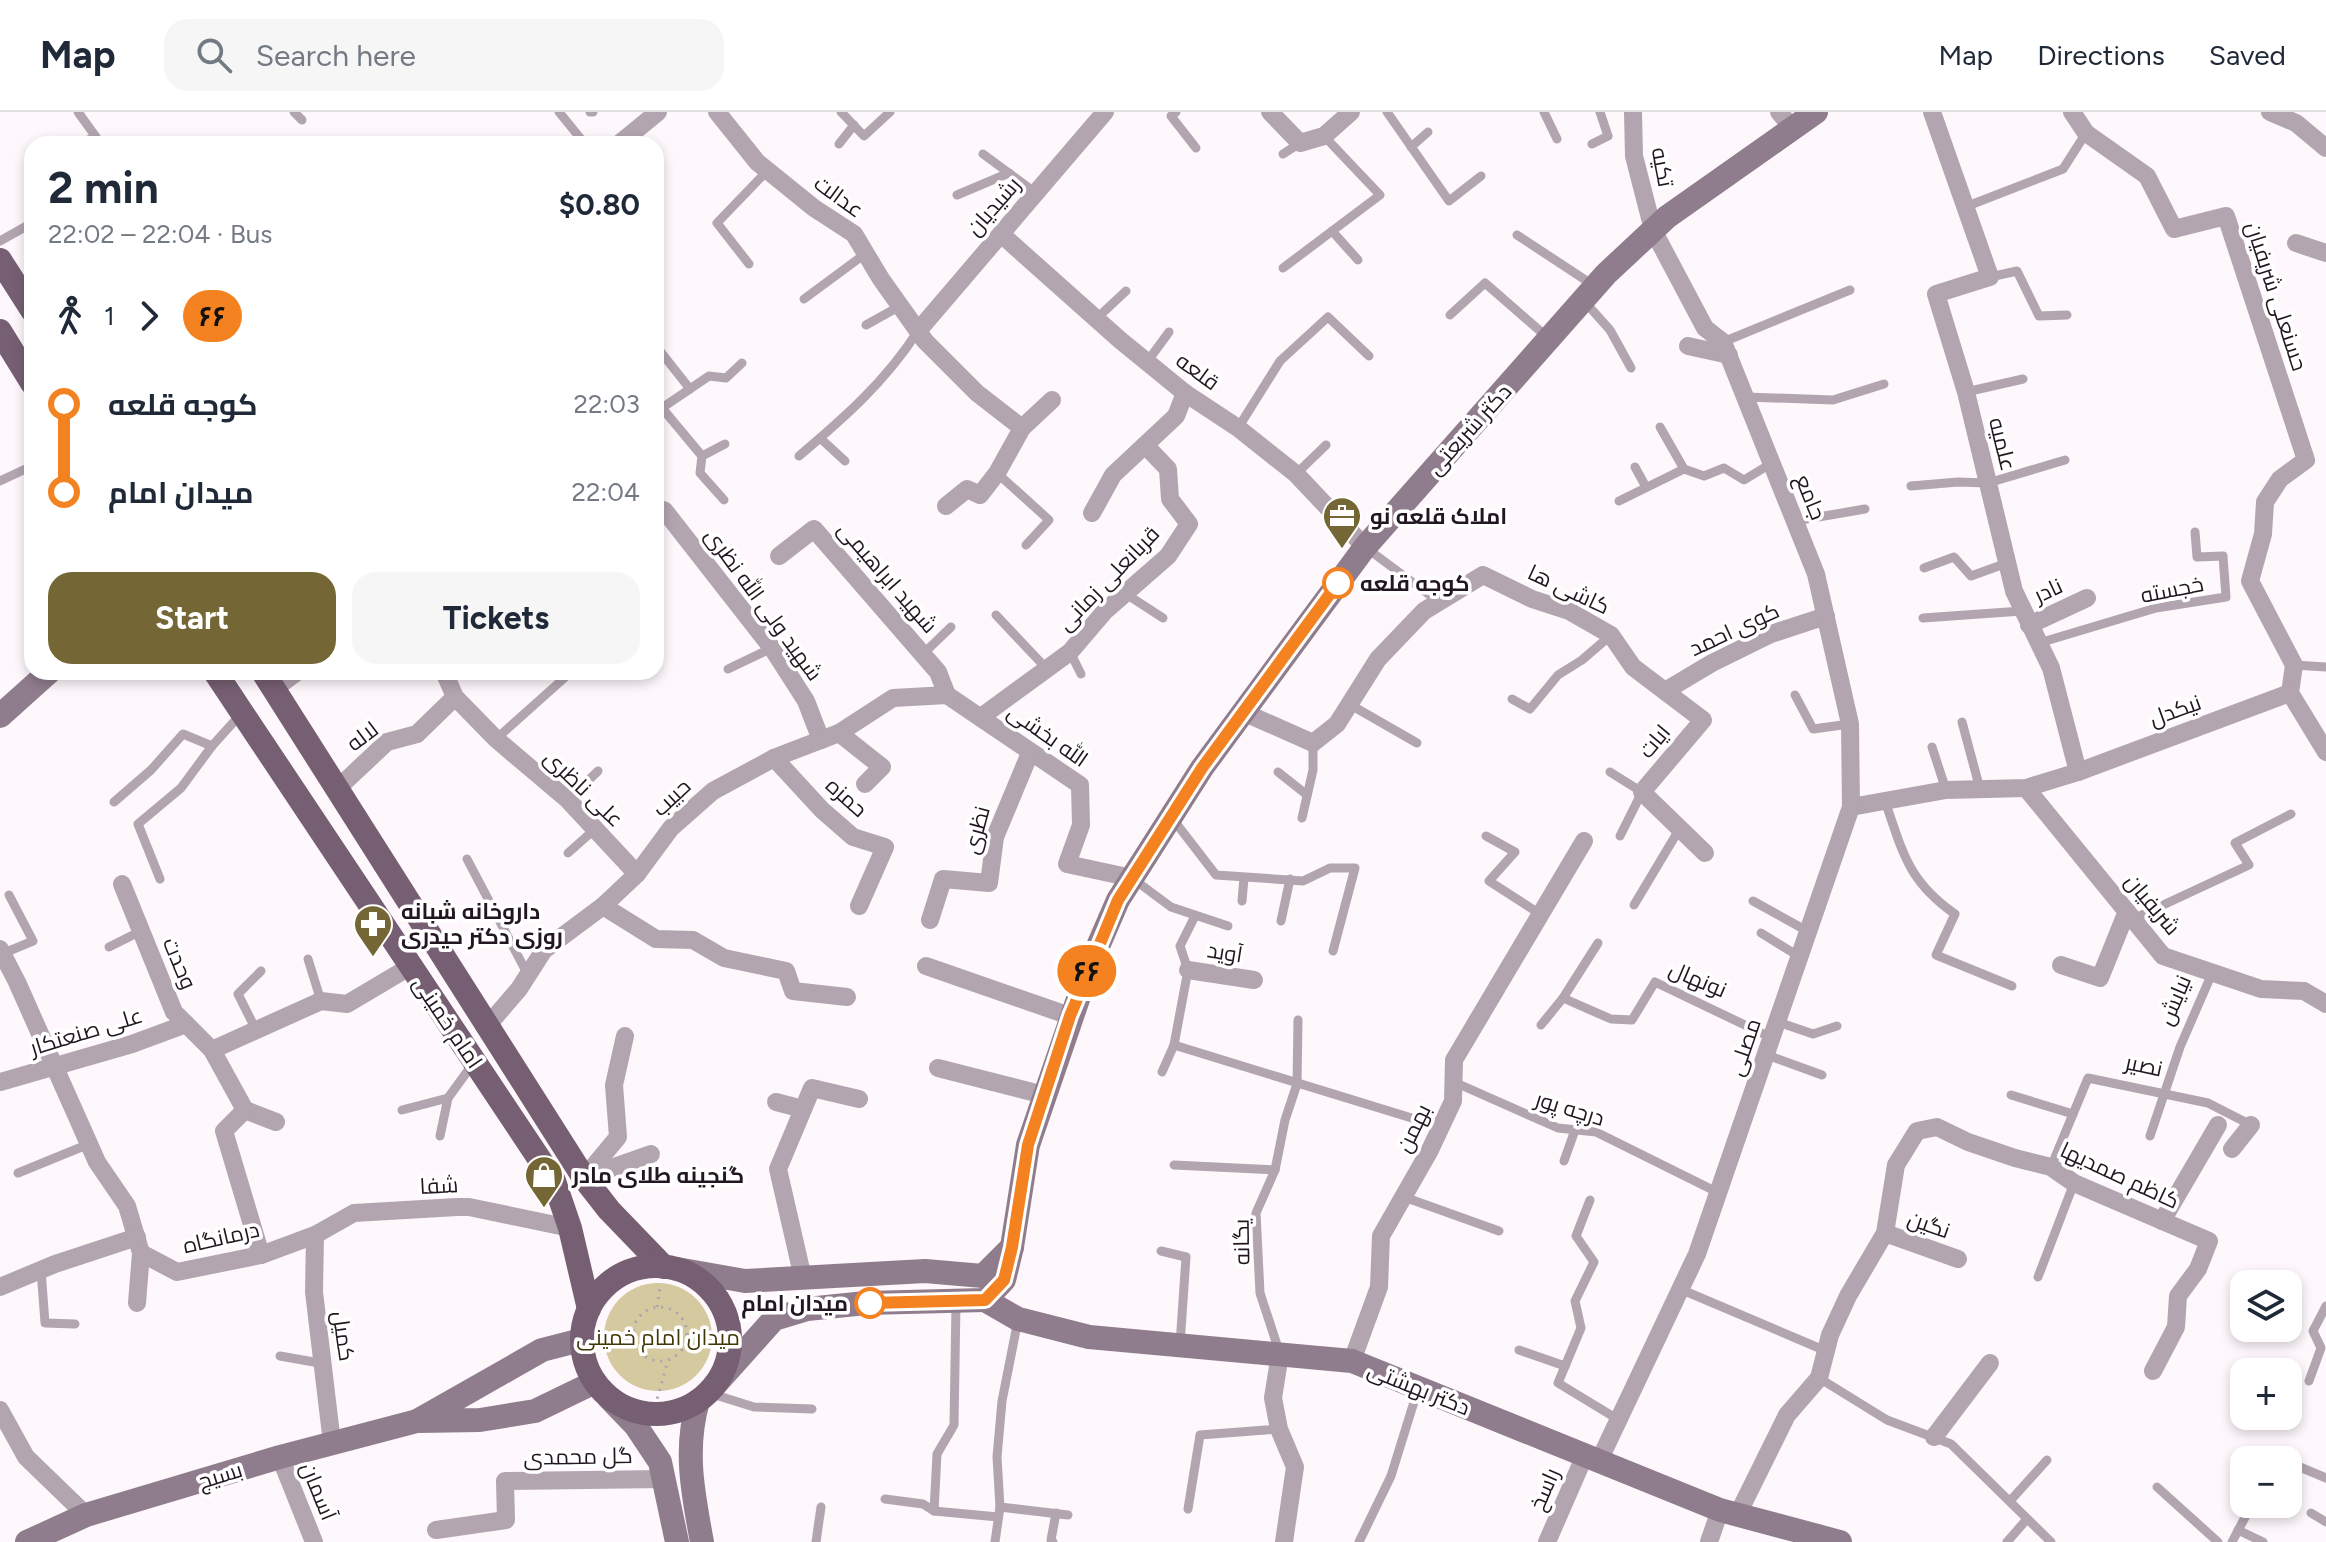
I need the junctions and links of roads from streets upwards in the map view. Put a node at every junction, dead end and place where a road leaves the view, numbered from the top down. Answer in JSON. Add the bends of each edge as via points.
{"nodes":[{"id":1,"x":658,"y":112,"type":"edge"},
{"id":2,"x":717,"y":112,"type":"edge"},
{"id":3,"x":1105,"y":112,"type":"edge"},
{"id":4,"x":1270,"y":112,"type":"edge"},
{"id":5,"x":1351,"y":112,"type":"edge"},
{"id":6,"x":1633,"y":112,"type":"edge"},
{"id":7,"x":1816,"y":112,"type":"edge"},
{"id":8,"x":1932,"y":112,"type":"edge"},
{"id":9,"x":2072,"y":112,"type":"edge"},
{"id":10,"x":2270,"y":112,"type":"edge"},
{"id":11,"x":1786,"y":120,"type":"edge"},
{"id":12,"x":629,"y":136,"type":"edge"},
{"id":13,"x":2326,"y":148,"type":"edge"},
{"id":14,"x":1653,"y":230,"type":"junction"},
{"id":15,"x":1001,"y":234,"type":"junction"},
{"id":16,"x":2296,"y":243,"type":"dead end"},
{"id":17,"x":2326,"y":253,"type":"edge"},
{"id":18,"x":0,"y":260,"type":"edge"},
{"id":19,"x":24,"y":290,"type":"edge"},
{"id":20,"x":0,"y":331,"type":"edge"},
{"id":21,"x":918,"y":331,"type":"junction"},
{"id":22,"x":1688,"y":346,"type":"dead end"},
{"id":23,"x":1726,"y":349,"type":"junction"},
{"id":24,"x":24,"y":370,"type":"edge"},
{"id":25,"x":1185,"y":393,"type":"junction"},
{"id":26,"x":1052,"y":400,"type":"dead end"},
{"id":27,"x":1022,"y":428,"type":"junction"},
{"id":28,"x":1145,"y":445,"type":"junction"},
{"id":29,"x":946,"y":506,"type":"dead end"},
{"id":30,"x":664,"y":510,"type":"edge"},
{"id":31,"x":1092,"y":513,"type":"dead end"},
{"id":32,"x":1365,"y":547,"type":"junction"},
{"id":33,"x":779,"y":556,"type":"dead end"},
{"id":34,"x":2087,"y":598,"type":"dead end"},
{"id":35,"x":1826,"y":616,"type":"junction"},
{"id":36,"x":2026,"y":618,"type":"junction"},
{"id":37,"x":40,"y":680,"type":"edge"},
{"id":38,"x":220,"y":680,"type":"edge"},
{"id":39,"x":268,"y":680,"type":"edge"},
{"id":40,"x":448,"y":680,"type":"edge"},
{"id":41,"x":1665,"y":691,"type":"junction"},
{"id":42,"x":2290,"y":693,"type":"junction"},
{"id":43,"x":947,"y":695,"type":"junction"},
{"id":44,"x":455,"y":697,"type":"junction"},
{"id":45,"x":1243,"y":712,"type":"junction"},
{"id":46,"x":0,"y":716,"type":"edge"},
{"id":47,"x":981,"y":717,"type":"junction"},
{"id":48,"x":1703,"y":720,"type":"joint"},
{"id":49,"x":830,"y":737,"type":"junction"},
{"id":50,"x":2326,"y":752,"type":"edge"},
{"id":51,"x":1030,"y":753,"type":"junction"},
{"id":52,"x":774,"y":758,"type":"junction"},
{"id":53,"x":2078,"y":772,"type":"junction"},
{"id":54,"x":865,"y":784,"type":"dead end"},
{"id":55,"x":2026,"y":788,"type":"junction"},
{"id":56,"x":337,"y":789,"type":"junction"},
{"id":57,"x":1851,"y":807,"type":"junction"},
{"id":58,"x":1584,"y":841,"type":"dead end"},
{"id":59,"x":1705,"y":853,"type":"dead end"},
{"id":60,"x":637,"y":874,"type":"junction"},
{"id":61,"x":1132,"y":878,"type":"junction"},
{"id":62,"x":122,"y":884,"type":"dead end"},
{"id":63,"x":603,"y":906,"type":"junction"},
{"id":64,"x":859,"y":906,"type":"dead end"},
{"id":65,"x":2130,"y":915,"type":"junction"},
{"id":66,"x":930,"y":920,"type":"dead end"},
{"id":67,"x":2,"y":951,"type":"edge"},
{"id":68,"x":2061,"y":965,"type":"dead end"},
{"id":69,"x":411,"y":966,"type":"junction"},
{"id":70,"x":926,"y":966,"type":"dead end"},
{"id":71,"x":1188,"y":970,"type":"road end"},
{"id":72,"x":1254,"y":980,"type":"dead end"},
{"id":73,"x":847,"y":997,"type":"dead end"},
{"id":74,"x":2326,"y":1004,"type":"edge"},
{"id":75,"x":1070,"y":1016,"type":"junction"},
{"id":76,"x":186,"y":1024,"type":"junction"},
{"id":77,"x":488,"y":1025,"type":"junction"},
{"id":78,"x":625,"y":1036,"type":"dead end"},
{"id":79,"x":212,"y":1050,"type":"junction"},
{"id":80,"x":54,"y":1067,"type":"junction"},
{"id":81,"x":938,"y":1068,"type":"dead end"},
{"id":82,"x":0,"y":1082,"type":"edge"},
{"id":83,"x":1044,"y":1095,"type":"junction"},
{"id":84,"x":859,"y":1099,"type":"dead end"},
{"id":85,"x":776,"y":1102,"type":"dead end"},
{"id":86,"x":803,"y":1109,"type":"junction"},
{"id":87,"x":245,"y":1110,"type":"junction"},
{"id":88,"x":276,"y":1122,"type":"dead end"},
{"id":89,"x":2218,"y":1125,"type":"dead end"},
{"id":90,"x":2251,"y":1125,"type":"road end"},
{"id":91,"x":2232,"y":1149,"type":"dead end"},
{"id":92,"x":651,"y":1154,"type":"dead end"},
{"id":93,"x":584,"y":1178,"type":"junction"},
{"id":94,"x":2162,"y":1221,"type":"junction"},
{"id":95,"x":570,"y":1228,"type":"junction"},
{"id":96,"x":1885,"y":1233,"type":"junction"},
{"id":97,"x":315,"y":1235,"type":"junction"},
{"id":98,"x":139,"y":1245,"type":"junction"},
{"id":99,"x":1012,"y":1247,"type":"junction"},
{"id":100,"x":261,"y":1255,"type":"junction"},
{"id":101,"x":1958,"y":1259,"type":"dead end"},
{"id":102,"x":670,"y":1268,"type":"junction"},
{"id":103,"x":803,"y":1278,"type":"junction"},
{"id":104,"x":0,"y":1287,"type":"edge"},
{"id":105,"x":985,"y":1300,"type":"junction"},
{"id":106,"x":137,"y":1303,"type":"dead end"},
{"id":107,"x":589,"y":1309,"type":"junction"},
{"id":108,"x":581,"y":1340,"type":"junction"},
{"id":109,"x":1280,"y":1354,"type":"junction"},
{"id":110,"x":1352,"y":1361,"type":"junction"},
{"id":111,"x":1990,"y":1363,"type":"dead end"},
{"id":112,"x":2153,"y":1371,"type":"dead end"},
{"id":113,"x":602,"y":1390,"type":"junction"},
{"id":114,"x":706,"y":1393,"type":"junction"},
{"id":115,"x":0,"y":1410,"type":"edge"},
{"id":116,"x":417,"y":1421,"type":"junction"},
{"id":117,"x":1934,"y":1437,"type":"road end"},
{"id":118,"x":332,"y":1443,"type":"junction"},
{"id":119,"x":280,"y":1457,"type":"junction"},
{"id":120,"x":1592,"y":1458,"type":"junction"},
{"id":121,"x":664,"y":1479,"type":"junction"},
{"id":122,"x":86,"y":1515,"type":"junction"},
{"id":123,"x":1739,"y":1515,"type":"junction"},
{"id":124,"x":436,"y":1530,"type":"dead end"},
{"id":125,"x":67,"y":1534,"type":"edge"},
{"id":126,"x":27,"y":1542,"type":"edge"},
{"id":127,"x":314,"y":1542,"type":"edge"},
{"id":128,"x":677,"y":1542,"type":"edge"},
{"id":129,"x":702,"y":1542,"type":"edge"},
{"id":130,"x":1284,"y":1542,"type":"edge"},
{"id":131,"x":1547,"y":1542,"type":"edge"},
{"id":132,"x":1709,"y":1542,"type":"edge"},
{"id":133,"x":1779,"y":1542,"type":"edge"},
{"id":134,"x":1840,"y":1542,"type":"edge"}],
"edges":[{"from":1,"to":12,"type":"street"},
{"from":2,"to":21,"type":"street","name":"عدالت","via":[[767,171],[854,234]]},
{"from":3,"to":15,"type":"street","name":"رشیدیان"},
{"from":4,"to":5,"type":"street","via":[[1300,143],[1324,136]]},
{"from":6,"to":14,"type":"street","name":"تکیه","via":[[1634,156]]},
{"from":7,"to":11,"type":"main road","name":"دکتر شریعتی"},
{"from":8,"to":36,"type":"street","name":"علمیه","via":[[1990,277],[1936,294],[1966,392],[2014,591]]},
{"from":9,"to":42,"type":"street","name":"حسنعلی شریفیان","via":[[2086,133],[2147,176],[2174,229],[2226,216],[2306,460],[2280,479],[2265,502],[2263,534],[2250,581],[2294,665]]},
{"from":10,"to":13,"type":"street","via":[[2296,123]]},
{"from":11,"to":14,"type":"main road","name":"دکتر شریعتی"},
{"from":14,"to":23,"type":"street","name":"جامع","via":[[1705,328]]},
{"from":14,"to":32,"type":"main road","name":"دکتر شریعتی","via":[[1590,293]]},
{"from":15,"to":21,"type":"street","name":"رشیدیان"},
{"from":15,"to":25,"type":"street","name":"قلعه"},
{"from":16,"to":17,"type":"street"},
{"from":18,"to":19,"type":"main road"},
{"from":20,"to":24,"type":"main road"},
{"from":21,"to":27,"type":"street","name":"عدالت","via":[[977,393]]},
{"from":22,"to":23,"type":"street"},
{"from":23,"to":35,"type":"street","name":"جامع","via":[[1816,574]]},
{"from":25,"to":28,"type":"street","via":[[1176,416]]},
{"from":25,"to":32,"type":"street","name":"قلعه","via":[[1296,474]]},
{"from":26,"to":27,"type":"street"},
{"from":27,"to":29,"type":"street","via":[[980,495],[967,489]]},
{"from":28,"to":31,"type":"street","via":[[1113,475]]},
{"from":28,"to":47,"type":"street","name":"قربانعلی زمانی","via":[[1168,469],[1170,499],[1189,524],[1168,556],[1105,611],[1070,652]]},
{"from":30,"to":49,"type":"street","name":"شهید ولی الله نظری","via":[[772,648]]},
{"from":32,"to":45,"type":"main road","name":"دکتر شریعتی"},
{"from":33,"to":43,"type":"street","name":"شهید ابراهیمی","via":[[814,529],[938,672]]},
{"from":34,"to":36,"type":"street","name":"نادر"},
{"from":35,"to":41,"type":"street","name":"کوی احمد","via":[[1771,634]]},
{"from":35,"to":57,"type":"street","name":"جامع","via":[[1850,724]]},
{"from":36,"to":53,"type":"street","name":"علمیه","via":[[2051,668]]},
{"from":37,"to":46,"type":"main road"},
{"from":38,"to":69,"type":"main road","name":"امام خمینی"},
{"from":39,"to":56,"type":"main road","name":"امام خمینی"},
{"from":40,"to":44,"type":"street"},
{"from":41,"to":45,"type":"street","name":"کاشی ها","via":[[1633,667],[1611,635],[1483,575],[1424,611],[1378,659],[1337,724],[1313,743]]},
{"from":41,"to":48,"type":"street","name":"کاشی ها"},
{"from":42,"to":50,"type":"street"},
{"from":42,"to":53,"type":"street","name":"نیکدل"},
{"from":43,"to":47,"type":"street","name":"الله بخشی"},
{"from":43,"to":49,"type":"street","name":"حبیب","via":[[893,698]]},
{"from":44,"to":56,"type":"street","name":"لاله","via":[[417,734],[387,742]]},
{"from":44,"to":60,"type":"street","name":"علی ناظری","via":[[568,800]]},
{"from":45,"to":61,"type":"main road","name":"دکتر شریعتی"},
{"from":47,"to":51,"type":"street","name":"الله بخشی"},
{"from":48,"to":59,"type":"street","name":"ایات","via":[[1642,792]]},
{"from":49,"to":52,"type":"street","name":"حبیب"},
{"from":49,"to":54,"type":"street","via":[[882,767]]},
{"from":51,"to":61,"type":"street","name":"الله بخشی","via":[[1080,785],[1081,825],[1067,864]]},
{"from":51,"to":66,"type":"street","name":"نظری","via":[[995,837],[989,883],[943,879]]},
{"from":52,"to":60,"type":"street","name":"حبیب","via":[[713,791],[671,828]]},
{"from":52,"to":64,"type":"street","name":"حمزه","via":[[853,837],[885,847]]},
{"from":53,"to":55,"type":"street"},
{"from":55,"to":57,"type":"street","via":[[1946,790]]},
{"from":55,"to":65,"type":"street","name":"شریفیان"},
{"from":56,"to":77,"type":"main road","name":"امام خمینی"},
{"from":57,"to":120,"type":"street","name":"مصلی","via":[[1697,1254],[1619,1420]]},
{"from":58,"to":110,"type":"street","name":"بهمن","via":[[1454,1060],[1453,1101],[1381,1236],[1379,1287]]},
{"from":60,"to":63,"type":"street","name":"حبیب"},
{"from":61,"to":75,"type":"main road","name":"دکتر شریعتی"},
{"from":62,"to":76,"type":"street","name":"وحدت","via":[[174,1012]]},
{"from":63,"to":73,"type":"street","via":[[656,939],[693,940],[724,958],[786,971],[793,991]]},
{"from":63,"to":77,"type":"street","name":"حبیب","via":[[544,950]]},
{"from":65,"to":68,"type":"street","via":[[2100,978]]},
{"from":65,"to":74,"type":"street","name":"شریفیان","via":[[2163,956],[2261,989],[2304,991]]},
{"from":67,"to":80,"type":"street"},
{"from":69,"to":79,"type":"street","via":[[347,1004],[321,1001]]},
{"from":69,"to":95,"type":"main road","name":"امام خمینی","via":[[554,1181]]},
{"from":70,"to":75,"type":"street"},
{"from":71,"to":72,"type":"street","name":"آوید"},
{"from":75,"to":83,"type":"main road","name":"دکتر شریعتی"},
{"from":76,"to":79,"type":"street","name":"وحدت"},
{"from":76,"to":80,"type":"street","name":"علی صنعتکار"},
{"from":77,"to":93,"type":"main road","name":"امام خمینی"},
{"from":78,"to":93,"type":"street","via":[[614,1085],[618,1137]]},
{"from":79,"to":87,"type":"street"},
{"from":80,"to":82,"type":"street","name":"علی صنعتکار"},
{"from":80,"to":98,"type":"street","via":[[97,1162],[127,1206]]},
{"from":81,"to":83,"type":"street"},
{"from":83,"to":99,"type":"main road","name":"دکتر شریعتی","via":[[1028,1145]]},
{"from":84,"to":86,"type":"street","via":[[812,1088]]},
{"from":85,"to":86,"type":"street"},
{"from":86,"to":103,"type":"street","via":[[778,1169]]},
{"from":87,"to":88,"type":"street"},
{"from":87,"to":100,"type":"street","via":[[224,1131]]},
{"from":89,"to":94,"type":"street"},
{"from":90,"to":91,"type":"street","name":"نصیر"},
{"from":92,"to":93,"type":"street"},
{"from":93,"to":102,"type":"main road","name":"امام خمینی","via":[[609,1210]]},
{"from":94,"to":96,"type":"street","name":"کاظم صمدیها","via":[[2074,1183],[2051,1167],[1937,1127],[1917,1131],[1896,1165]]},
{"from":94,"to":112,"type":"street","name":"کاظم صمدیها","via":[[2209,1241],[2198,1269],[2178,1296],[2176,1327]]},
{"from":95,"to":97,"type":"street","name":"شفا","via":[[469,1207],[354,1213]]},
{"from":95,"to":107,"type":"main road","name":"امام خمینی"},
{"from":96,"to":101,"type":"street","name":"نگین"},
{"from":96,"to":123,"type":"street","name":"کاظم صمدیها","via":[[1830,1335],[1819,1378],[1787,1415]]},
{"from":97,"to":100,"type":"street","name":"درمانگاه"},
{"from":97,"to":118,"type":"street","name":"کمیل","via":[[314,1292]]},
{"from":98,"to":100,"type":"street","name":"درمانگاه","via":[[177,1272]]},
{"from":98,"to":104,"type":"street","via":[[41,1270]]},
{"from":98,"to":106,"type":"street"},
{"from":99,"to":103,"type":"main road","via":[[983,1276],[925,1271]]},
{"from":99,"to":105,"type":"main road","name":"دکتر شریعتی","via":[[1004,1280]]},
{"from":102,"to":103,"type":"main road","via":[[745,1281]]},
{"from":102,"to":107,"type":"main road","via":[[632,1270],[611,1280]]},
{"from":102,"to":114,"type":"main road","via":[[699,1280],[726,1317],[730,1341],[725,1364]]},
{"from":105,"to":109,"type":"main road","name":"دکتر بهشتی","via":[[1018,1319],[1089,1337]]},
{"from":105,"to":114,"type":"main road","via":[[866,1303],[807,1309],[774,1319]]},
{"from":107,"to":108,"type":"main road"},
{"from":108,"to":113,"type":"main road","via":[[585,1362]]},
{"from":108,"to":116,"type":"main road","name":"بسیج","via":[[542,1350]]},
{"from":109,"to":110,"type":"main road","name":"دکتر بهشتی"},
{"from":109,"to":130,"type":"street","via":[[1273,1398],[1295,1467]]},
{"from":110,"to":120,"type":"main road","name":"دکتر بهشتی"},
{"from":111,"to":117,"type":"street"},
{"from":113,"to":114,"type":"main road","via":[[629,1410],[653,1414],[677,1411]]},
{"from":113,"to":116,"type":"main road","name":"بسیج","via":[[535,1411],[480,1420]]},
{"from":113,"to":121,"type":"main road","via":[[636,1426],[660,1462]]},
{"from":114,"to":129,"type":"main road","via":[[691,1425],[689,1457]]},
{"from":115,"to":122,"type":"street","via":[[26,1457]]},
{"from":116,"to":118,"type":"main road","name":"بسیج"},
{"from":118,"to":119,"type":"main road","name":"بسیج"},
{"from":119,"to":122,"type":"main road","name":"بسیج"},
{"from":119,"to":127,"type":"street","name":"آسمان"},
{"from":120,"to":123,"type":"main road","name":"دکتر بهشتی"},
{"from":120,"to":131,"type":"street","name":"راسخ"},
{"from":121,"to":124,"type":"street","name":"گل محمدی","via":[[505,1481],[506,1520]]},
{"from":121,"to":128,"type":"main road"},
{"from":122,"to":125,"type":"main road","name":"بسیج"},
{"from":123,"to":132,"type":"street","name":"کاظم صمدیها"},
{"from":123,"to":133,"type":"street"},
{"from":123,"to":134,"type":"main road","name":"دکتر بهشتی"},
{"from":125,"to":126,"type":"main road","name":"بسیج"}]}
